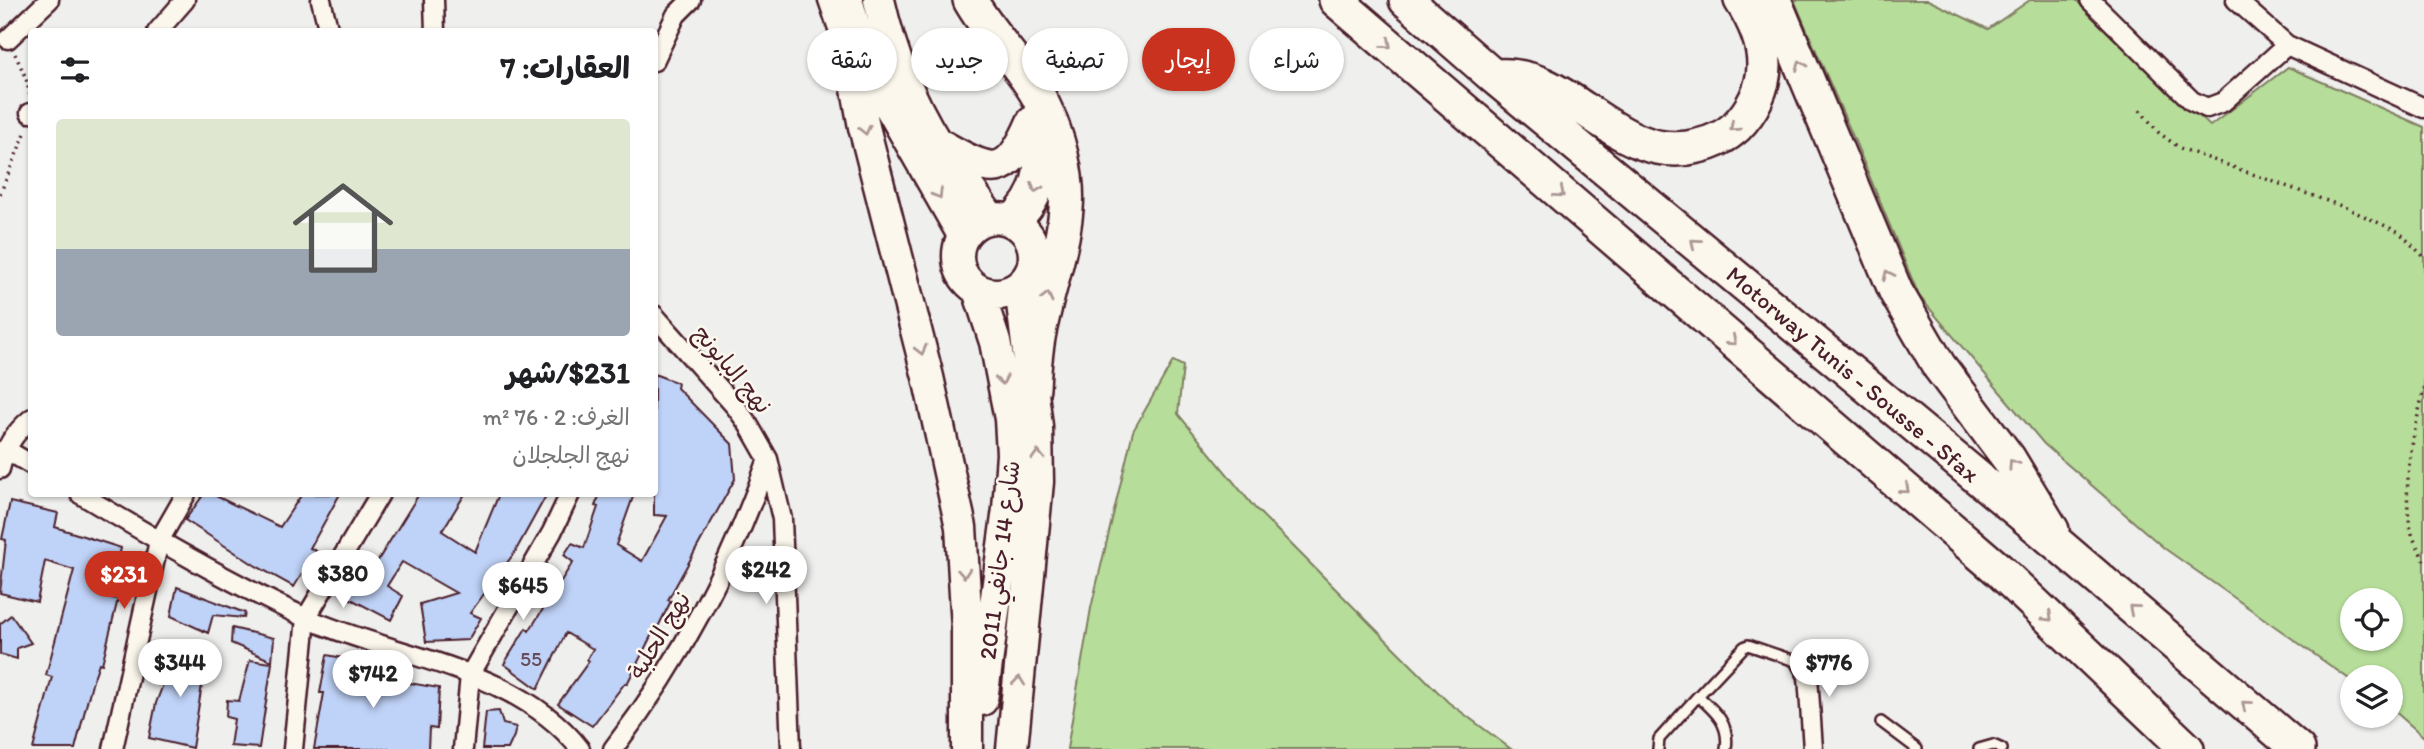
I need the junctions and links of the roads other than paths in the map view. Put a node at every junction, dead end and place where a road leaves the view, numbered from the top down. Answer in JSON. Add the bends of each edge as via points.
{"nodes":[{"id":1,"x":49,"y":0,"type":"edge"},
{"id":2,"x":185,"y":0,"type":"edge"},
{"id":3,"x":321,"y":0,"type":"edge"},
{"id":4,"x":434,"y":0,"type":"edge"},
{"id":5,"x":691,"y":0,"type":"edge"},
{"id":6,"x":828,"y":0,"type":"edge"},
{"id":7,"x":847,"y":0,"type":"edge"},
{"id":8,"x":879,"y":0,"type":"edge"},
{"id":9,"x":951,"y":0,"type":"edge"},
{"id":10,"x":970,"y":0,"type":"edge"},
{"id":11,"x":1336,"y":0,"type":"edge"},
{"id":12,"x":1406,"y":0,"type":"edge"},
{"id":13,"x":1741,"y":0,"type":"edge"},
{"id":14,"x":1774,"y":0,"type":"edge"},
{"id":15,"x":2090,"y":0,"type":"edge"},
{"id":16,"x":2236,"y":0,"type":"edge"},
{"id":17,"x":160,"y":28,"type":"edge"},
{"id":18,"x":328,"y":28,"type":"edge"},
{"id":19,"x":436,"y":28,"type":"edge"},
{"id":20,"x":838,"y":28,"type":"edge"},
{"id":21,"x":855,"y":28,"type":"edge"},
{"id":22,"x":8,"y":39,"type":"dead end"},
{"id":23,"x":2287,"y":46,"type":"junction"},
{"id":24,"x":658,"y":53,"type":"edge"},
{"id":25,"x":1493,"y":76,"type":"junction"},
{"id":26,"x":857,"y":91,"type":"edge"},
{"id":27,"x":883,"y":91,"type":"edge"},
{"id":28,"x":2424,"y":108,"type":"edge"},
{"id":29,"x":1032,"y":122,"type":"junction"},
{"id":30,"x":937,"y":142,"type":"junction"},
{"id":31,"x":1001,"y":220,"type":"junction"},
{"id":32,"x":963,"y":235,"type":"junction"},
{"id":33,"x":1020,"y":287,"type":"junction"},
{"id":34,"x":978,"y":290,"type":"junction"},
{"id":35,"x":658,"y":319,"type":"edge"},
{"id":36,"x":1033,"y":388,"type":"junction"},
{"id":37,"x":28,"y":422,"type":"edge"},
{"id":38,"x":5,"y":449,"type":"junction"},
{"id":39,"x":768,"y":459,"type":"junction"},
{"id":40,"x":28,"y":463,"type":"edge"},
{"id":41,"x":0,"y":469,"type":"edge"},
{"id":42,"x":84,"y":497,"type":"edge"},
{"id":43,"x":184,"y":497,"type":"edge"},
{"id":44,"x":378,"y":497,"type":"edge"},
{"id":45,"x":569,"y":497,"type":"edge"},
{"id":46,"x":748,"y":516,"type":"junction"},
{"id":47,"x":782,"y":519,"type":"junction"},
{"id":48,"x":159,"y":541,"type":"junction"},
{"id":49,"x":2059,"y":545,"type":"junction"},
{"id":50,"x":306,"y":618,"type":"junction"},
{"id":51,"x":1801,"y":663,"type":"joint"},
{"id":52,"x":470,"y":675,"type":"junction"},
{"id":53,"x":1698,"y":696,"type":"junction"},
{"id":54,"x":1881,"y":722,"type":"dead end"},
{"id":55,"x":113,"y":749,"type":"edge"},
{"id":56,"x":293,"y":749,"type":"edge"},
{"id":57,"x":463,"y":749,"type":"edge"},
{"id":58,"x":580,"y":749,"type":"edge"},
{"id":59,"x":613,"y":749,"type":"edge"},
{"id":60,"x":791,"y":749,"type":"edge"},
{"id":61,"x":967,"y":749,"type":"edge"},
{"id":62,"x":976,"y":749,"type":"edge"},
{"id":63,"x":1012,"y":749,"type":"edge"},
{"id":64,"x":1658,"y":749,"type":"edge"},
{"id":65,"x":1726,"y":749,"type":"edge"},
{"id":66,"x":1813,"y":749,"type":"edge"},
{"id":67,"x":1917,"y":749,"type":"edge"},
{"id":68,"x":1979,"y":749,"type":"edge"},
{"id":69,"x":2002,"y":749,"type":"edge"},
{"id":70,"x":2187,"y":749,"type":"edge"},
{"id":71,"x":2298,"y":749,"type":"edge"}],
"edges":[{"from":1,"to":22,"type":"street"},
{"from":2,"to":17,"type":"street"},
{"from":3,"to":18,"type":"street"},
{"from":4,"to":19,"type":"street"},
{"from":5,"to":24,"type":"street","via":[[677,15]]},
{"from":6,"to":20,"type":"street"},
{"from":7,"to":21,"type":"highway"},
{"from":8,"to":30,"type":"highway","via":[[902,72]]},
{"from":9,"to":29,"type":"highway"},
{"from":36,"to":10,"type":"highway","one_way":true,"via":[[1039,332],[1065,218],[1066,186],[1045,108]]},
{"from":11,"to":70,"type":"highway","one_way":true,"via":[[1999,570]]},
{"from":12,"to":25,"type":"highway","name":"Motorway Tunis - Sousse - Sfax"},
{"from":13,"to":25,"type":"highway","one_way":true,"via":[[1760,38],[1761,87],[1734,128],[1706,144],[1673,149],[1642,144],[1535,81]]},
{"from":49,"to":14,"type":"highway","one_way":true,"via":[[2021,477],[1938,366],[1896,292]]},
{"from":15,"to":23,"type":"street","via":[[2192,101],[2207,108],[2223,102]]},
{"from":16,"to":23,"type":"street"},
{"from":23,"to":28,"type":"street"},
{"from":49,"to":25,"type":"highway","name":"Motorway Tunis - Sousse - Sfax","one_way":true},
{"from":26,"to":61,"type":"highway","one_way":true,"via":[[961,527]]},
{"from":27,"to":32,"type":"highway","one_way":true},
{"from":29,"to":30,"type":"highway","via":[[1015,156],[1000,166],[978,165]]},
{"from":29,"to":31,"type":"highway","one_way":true,"via":[[1041,150],[1041,176],[1031,201]]},
{"from":30,"to":31,"type":"highway"},
{"from":31,"to":32,"type":"highway","via":[[979,221]]},
{"from":31,"to":33,"type":"highway","via":[[1029,236],[1035,258]]},
{"from":32,"to":34,"type":"highway","name":"شارع 14 جانفي 2011","via":[[958,247],[961,272]]},
{"from":33,"to":34,"type":"highway","via":[[1000,295]]},
{"from":33,"to":36,"type":"highway","name":"شارع 14 جانفي 2011"},
{"from":34,"to":62,"type":"highway","name":"شارع 14 جانفي 2011","one_way":true,"via":[[995,342],[1012,454]]},
{"from":35,"to":39,"type":"street","name":"نهج البابونج","via":[[735,406]]},
{"from":63,"to":36,"type":"highway","name":"شارع 14 جانفي 2011","one_way":true,"via":[[1038,482]]},
{"from":37,"to":38,"type":"street"},
{"from":38,"to":40,"type":"street"},
{"from":38,"to":41,"type":"street"},
{"from":39,"to":46,"type":"street","name":"نهج الحلبة"},
{"from":39,"to":47,"type":"street"},
{"from":42,"to":48,"type":"street"},
{"from":43,"to":48,"type":"street"},
{"from":44,"to":50,"type":"street"},
{"from":45,"to":52,"type":"street"},
{"from":46,"to":47,"type":"street","via":[[765,513]]},
{"from":46,"to":59,"type":"street","name":"نهج الحلبة","via":[[682,649]]},
{"from":47,"to":60,"type":"street"},
{"from":48,"to":50,"type":"street"},
{"from":48,"to":55,"type":"street"},
{"from":71,"to":49,"type":"highway","name":"Motorway Tunis - Sousse - Sfax","one_way":true},
{"from":50,"to":52,"type":"street"},
{"from":50,"to":56,"type":"street"},
{"from":51,"to":53,"type":"lane","via":[[1748,645]]},
{"from":51,"to":66,"type":"street","via":[[1808,677]]},
{"from":52,"to":57,"type":"street"},
{"from":52,"to":58,"type":"street","via":[[541,712]]},
{"from":53,"to":64,"type":"lane","via":[[1659,739]]},
{"from":53,"to":65,"type":"lane","via":[[1725,726]]},
{"from":54,"to":67,"type":"lane"},
{"from":68,"to":69,"type":"lane","via":[[1993,745]]}]}
